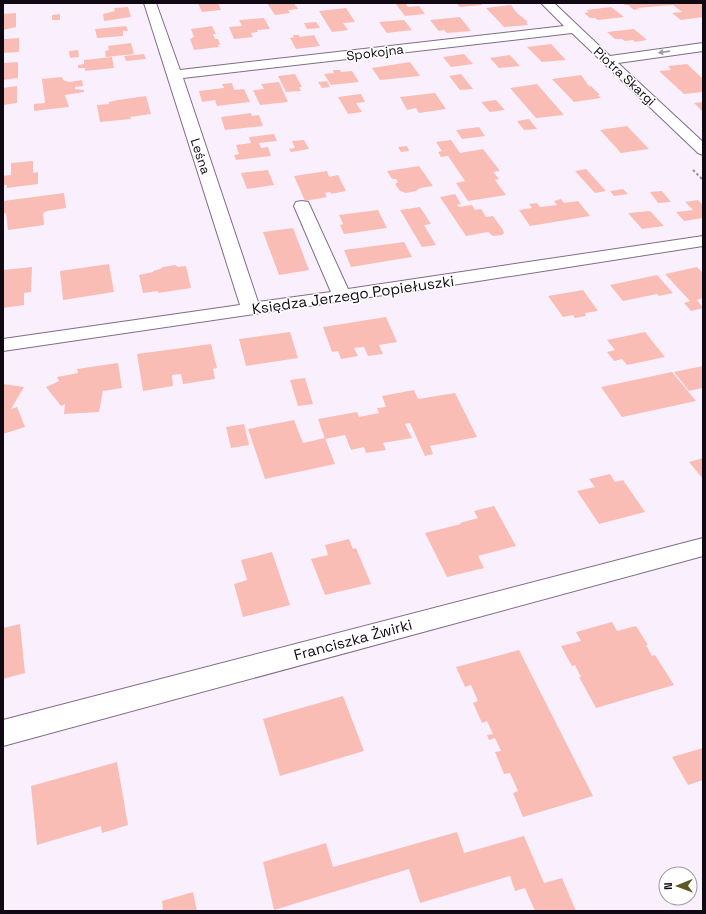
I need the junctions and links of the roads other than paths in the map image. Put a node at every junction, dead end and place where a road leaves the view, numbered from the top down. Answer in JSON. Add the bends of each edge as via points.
{"nodes":[{"id":1,"x":150,"y":3,"type":"edge"},
{"id":2,"x":547,"y":3,"type":"edge"},
{"id":3,"x":574,"y":29,"type":"junction"},
{"id":4,"x":703,"y":46,"type":"edge"},
{"id":5,"x":607,"y":60,"type":"junction"},
{"id":6,"x":175,"y":75,"type":"junction"},
{"id":7,"x":703,"y":150,"type":"edge"},
{"id":8,"x":302,"y":206,"type":"dead end"},
{"id":9,"x":703,"y":241,"type":"edge"},
{"id":10,"x":342,"y":296,"type":"junction"},
{"id":11,"x":251,"y":309,"type":"junction"},
{"id":12,"x":3,"y":345,"type":"edge"},
{"id":13,"x":703,"y":547,"type":"edge"},
{"id":14,"x":3,"y":733,"type":"edge"}],
"edges":[{"from":1,"to":6,"type":"street","name":"Leśna"},
{"from":2,"to":3,"type":"street","name":"Piotra Skargi"},
{"from":3,"to":5,"type":"street","name":"Piotra Skargi"},
{"from":3,"to":6,"type":"street","name":"Spokojna"},
{"from":4,"to":5,"type":"street","one_way":true},
{"from":5,"to":7,"type":"street","name":"Piotra Skargi"},
{"from":6,"to":11,"type":"street","name":"Leśna"},
{"from":8,"to":10,"type":"street"},
{"from":9,"to":10,"type":"street","name":"Księdza Jerzego Popiełuszki"},
{"from":10,"to":11,"type":"street","name":"Księdza Jerzego Popiełuszki"},
{"from":11,"to":12,"type":"street","name":"Księdza Jerzego Popiełuszki"},
{"from":13,"to":14,"type":"street","name":"Franciszka Żwirki"}]}
